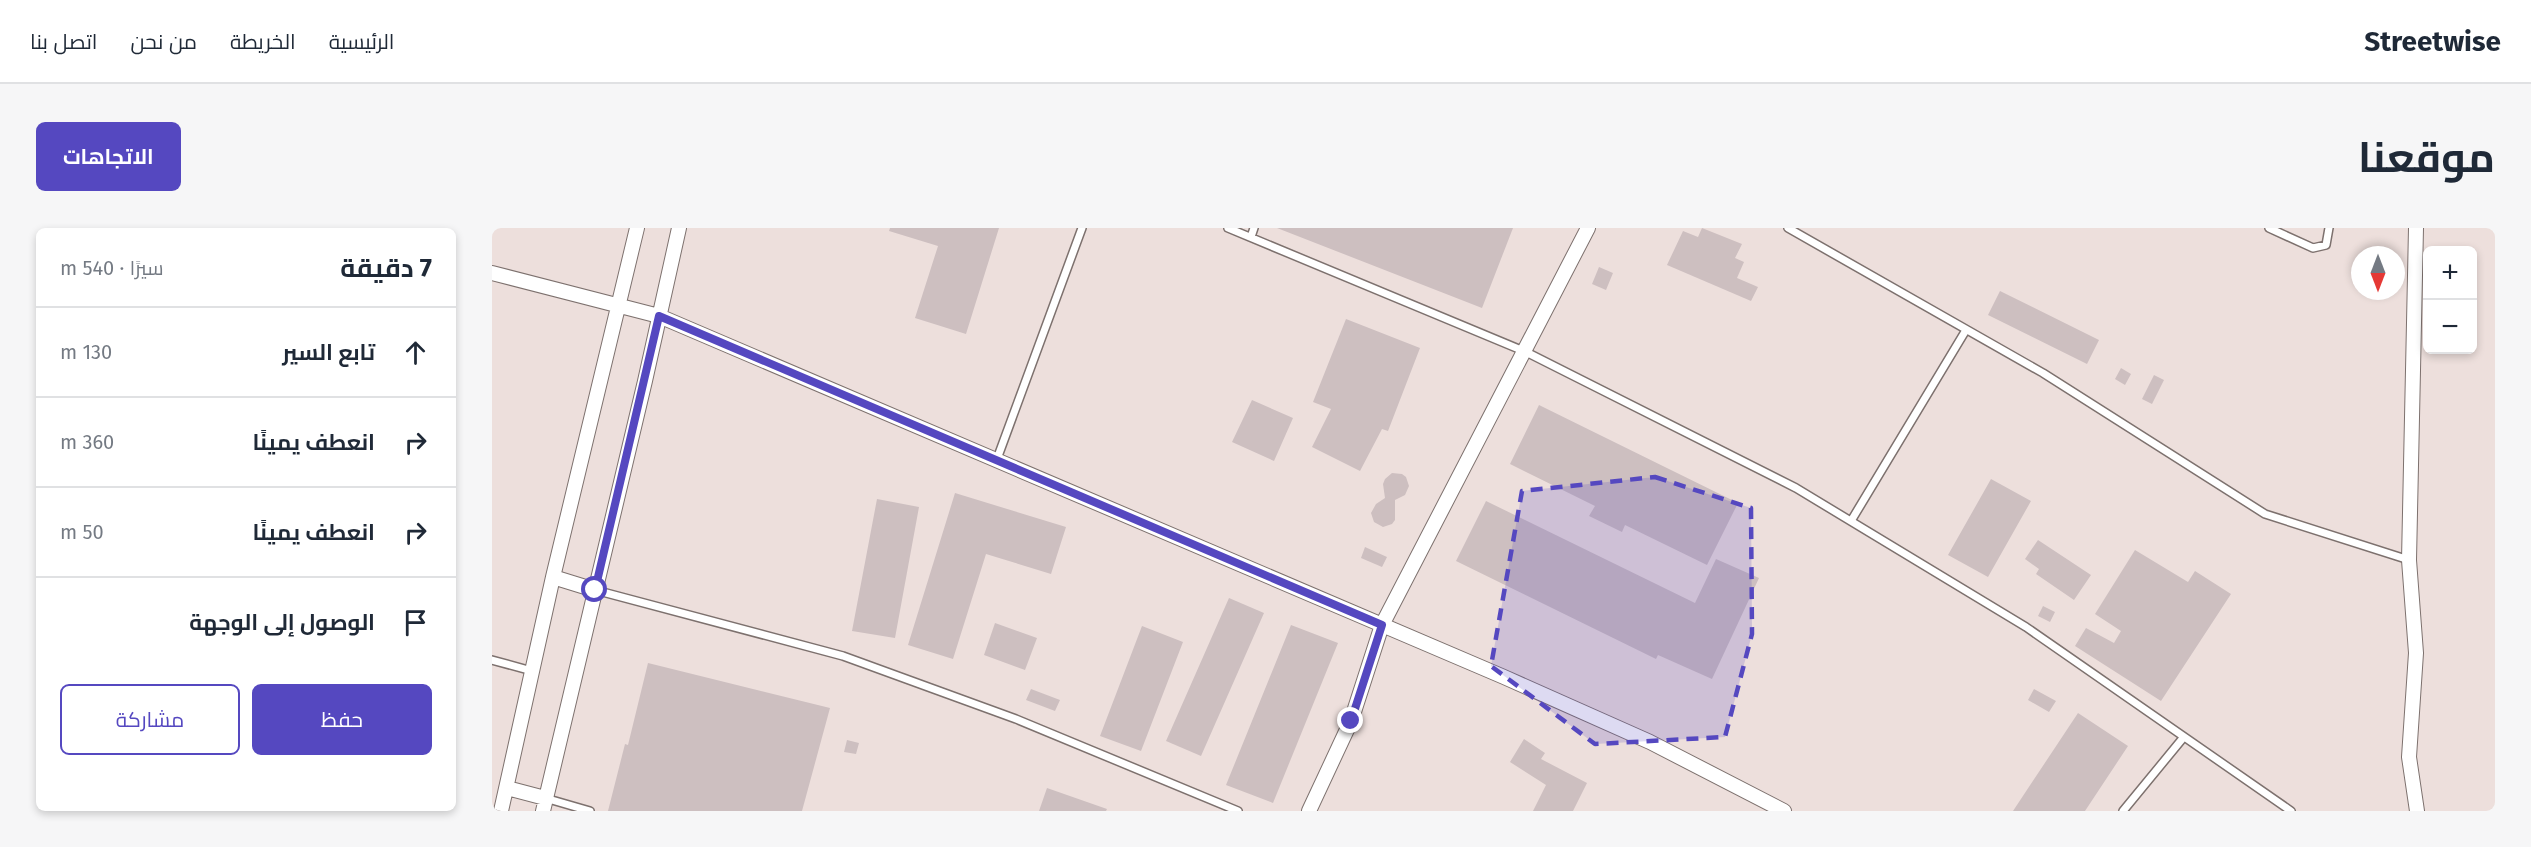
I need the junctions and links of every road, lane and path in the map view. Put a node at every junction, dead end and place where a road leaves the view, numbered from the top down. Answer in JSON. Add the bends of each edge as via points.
{"nodes":[{"id":1,"x":637,"y":228,"type":"edge"},
{"id":2,"x":679,"y":228,"type":"edge"},
{"id":3,"x":1082,"y":228,"type":"edge"},
{"id":4,"x":1228,"y":228,"type":"edge"},
{"id":5,"x":1254,"y":228,"type":"edge"},
{"id":6,"x":1588,"y":228,"type":"edge"},
{"id":7,"x":1788,"y":228,"type":"edge"},
{"id":8,"x":2269,"y":228,"type":"edge"},
{"id":9,"x":2329,"y":228,"type":"edge"},
{"id":10,"x":2416,"y":228,"type":"edge"},
{"id":11,"x":1251,"y":237,"type":"junction"},
{"id":12,"x":492,"y":273,"type":"edge"},
{"id":13,"x":620,"y":305,"type":"junction"},
{"id":14,"x":659,"y":316,"type":"junction"},
{"id":15,"x":1966,"y":330,"type":"junction"},
{"id":16,"x":1526,"y":352,"type":"junction"},
{"id":17,"x":997,"y":459,"type":"junction"},
{"id":18,"x":1851,"y":521,"type":"junction"},
{"id":19,"x":2409,"y":560,"type":"junction"},
{"id":20,"x":553,"y":577,"type":"junction"},
{"id":21,"x":595,"y":590,"type":"junction"},
{"id":22,"x":1382,"y":625,"type":"junction"},
{"id":23,"x":492,"y":660,"type":"edge"},
{"id":24,"x":532,"y":671,"type":"junction"},
{"id":25,"x":2183,"y":738,"type":"junction"},
{"id":26,"x":507,"y":788,"type":"junction"},
{"id":27,"x":544,"y":805,"type":"edge"},
{"id":28,"x":501,"y":811,"type":"edge"},
{"id":29,"x":590,"y":811,"type":"edge"},
{"id":30,"x":1238,"y":811,"type":"edge"},
{"id":31,"x":1309,"y":811,"type":"edge"},
{"id":32,"x":1784,"y":811,"type":"edge"},
{"id":33,"x":2124,"y":811,"type":"edge"},
{"id":34,"x":2291,"y":811,"type":"edge"},
{"id":35,"x":2417,"y":811,"type":"edge"}],
"edges":[{"from":1,"to":13,"type":"street"},
{"from":2,"to":14,"type":"street"},
{"from":3,"to":17,"type":"lane"},
{"from":4,"to":11,"type":"lane"},
{"from":5,"to":11,"type":"lane"},
{"from":6,"to":16,"type":"street"},
{"from":7,"to":15,"type":"lane"},
{"from":8,"to":9,"type":"lane","via":[[2313,248],[2326,245]]},
{"from":10,"to":19,"type":"street"},
{"from":11,"to":16,"type":"lane"},
{"from":12,"to":13,"type":"street"},
{"from":13,"to":14,"type":"street"},
{"from":13,"to":20,"type":"street"},
{"from":14,"to":17,"type":"street"},
{"from":14,"to":21,"type":"street"},
{"from":15,"to":18,"type":"lane"},
{"from":15,"to":19,"type":"lane","via":[[2265,514]]},
{"from":16,"to":18,"type":"lane","via":[[1796,488]]},
{"from":16,"to":22,"type":"street"},
{"from":17,"to":22,"type":"street"},
{"from":18,"to":25,"type":"lane","via":[[2026,627]]},
{"from":19,"to":35,"type":"street","via":[[2416,653],[2409,757]]},
{"from":20,"to":21,"type":"street"},
{"from":20,"to":24,"type":"street"},
{"from":21,"to":27,"type":"street"},
{"from":21,"to":30,"type":"lane","via":[[843,656],[1016,719]]},
{"from":22,"to":31,"type":"street","via":[[1351,721]]},
{"from":22,"to":32,"type":"street","via":[[1650,742]]},
{"from":23,"to":24,"type":"lane"},
{"from":24,"to":26,"type":"street"},
{"from":25,"to":33,"type":"lane"},
{"from":25,"to":34,"type":"lane"},
{"from":26,"to":27,"type":"street"},
{"from":26,"to":28,"type":"street"},
{"from":27,"to":29,"type":"lane"}]}
